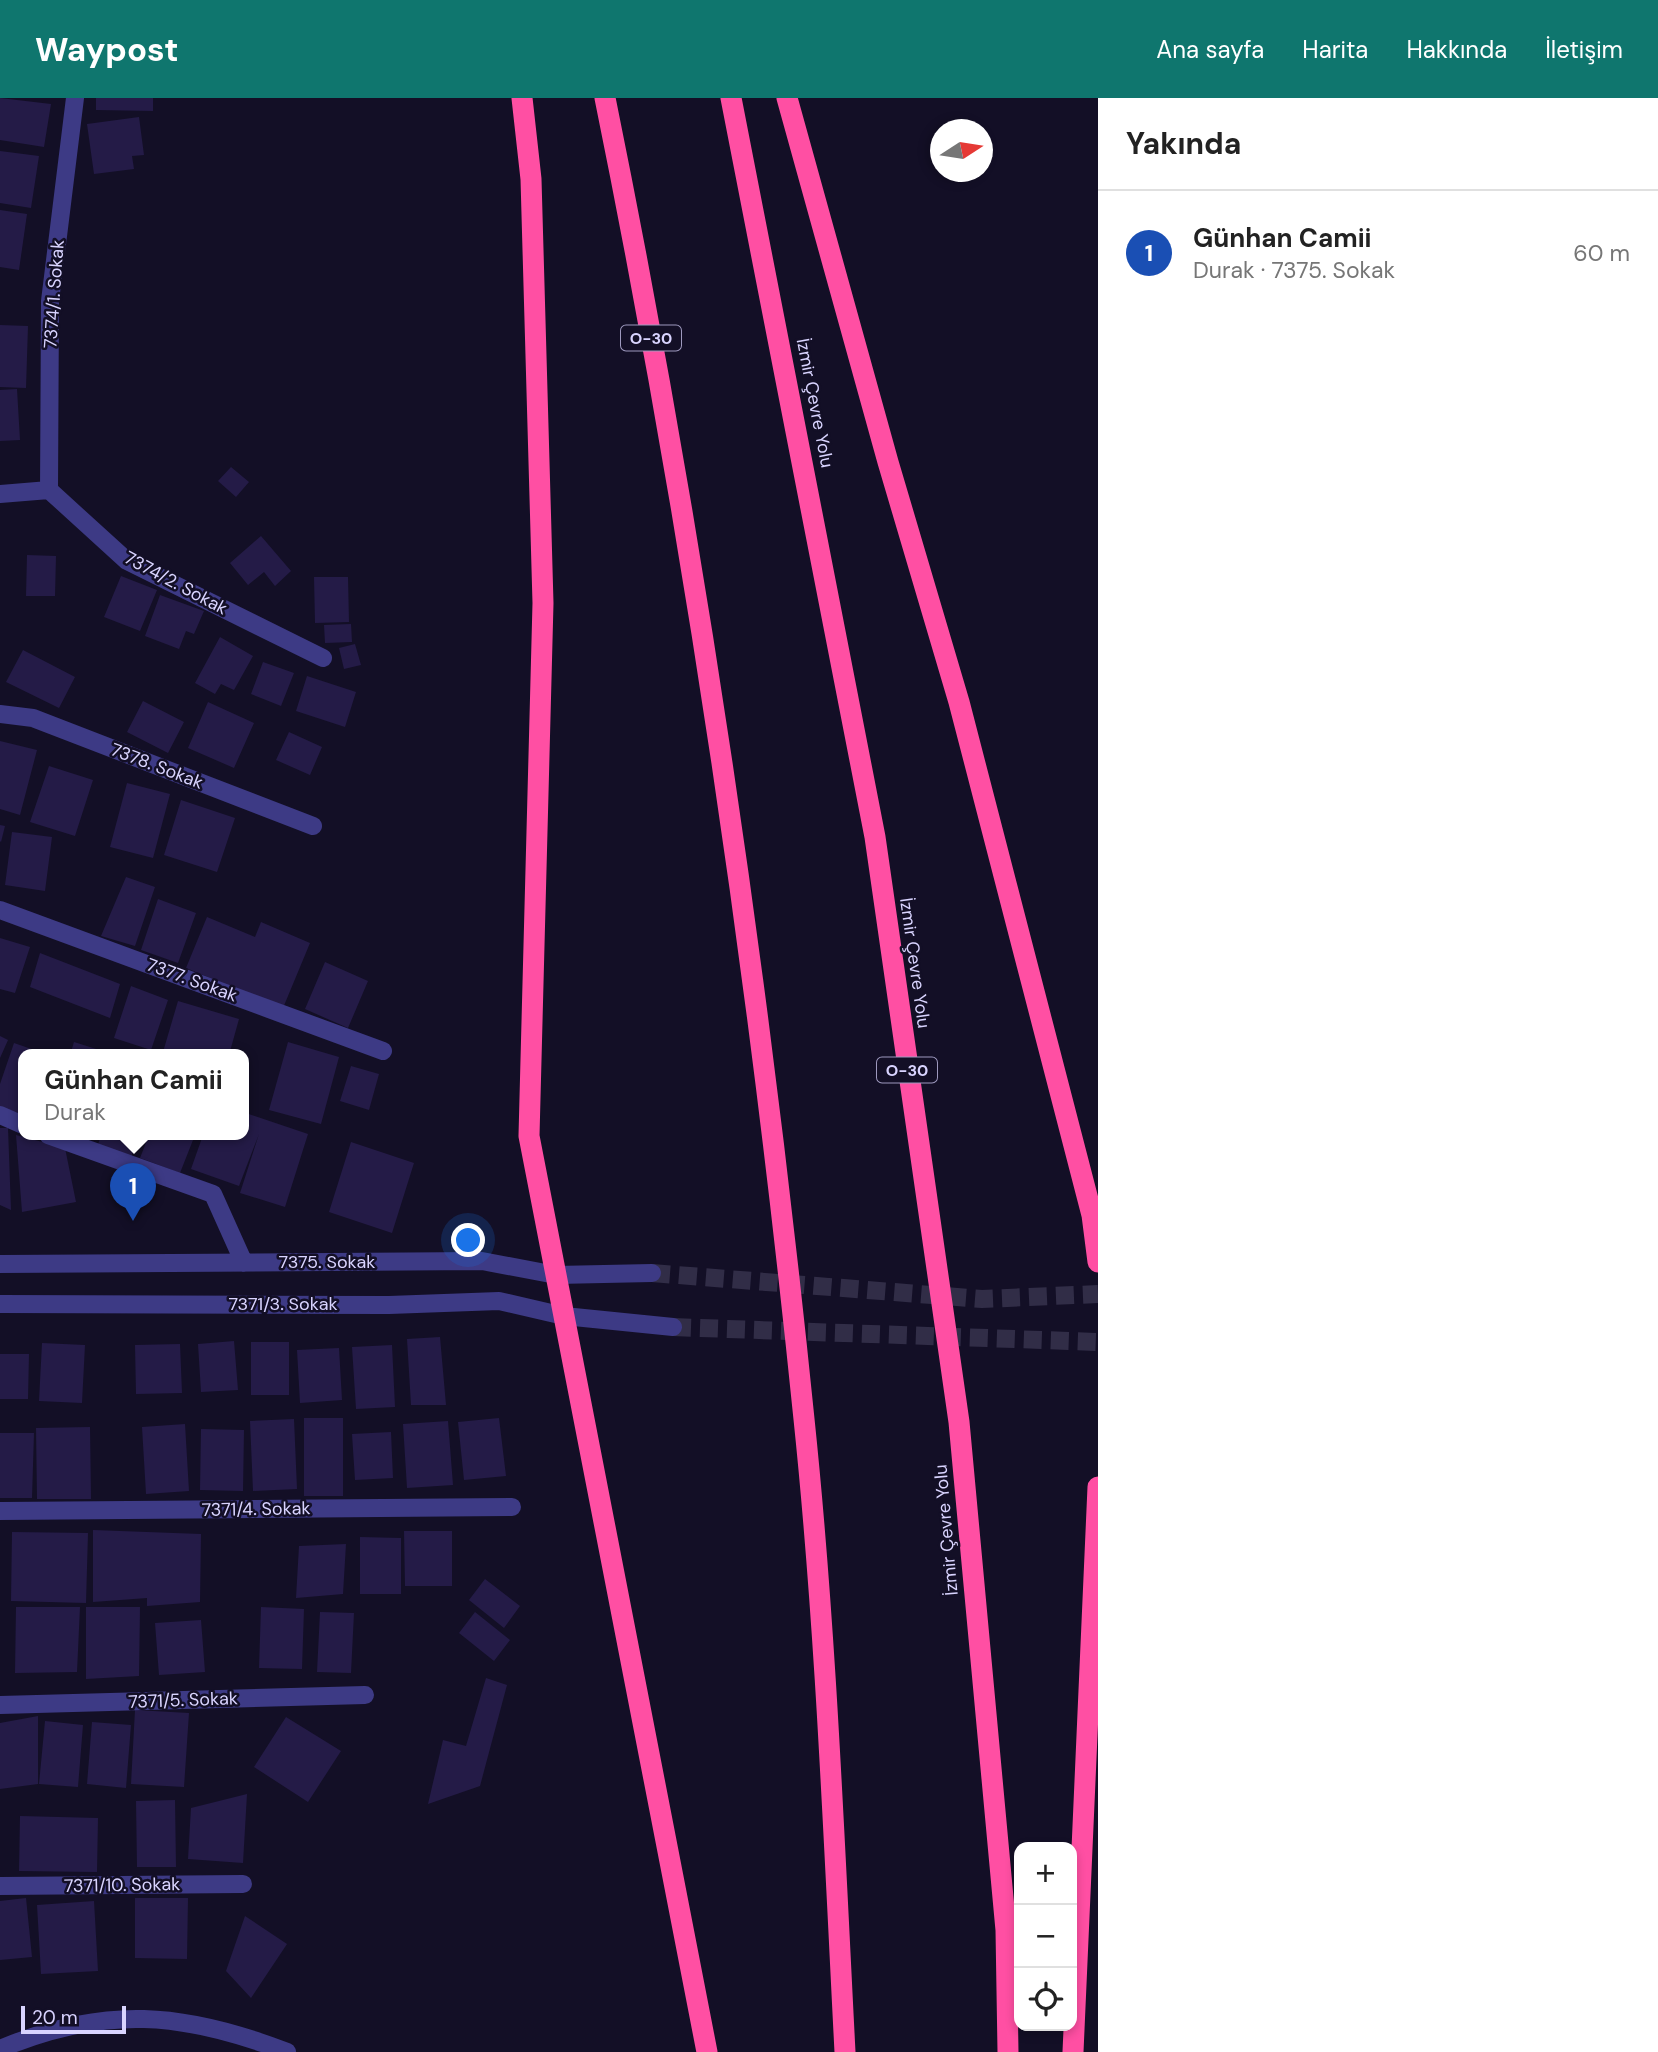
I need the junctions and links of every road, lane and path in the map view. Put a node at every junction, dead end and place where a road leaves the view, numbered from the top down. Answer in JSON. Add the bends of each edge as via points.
{"nodes":[{"id":1,"x":75,"y":98,"type":"edge"},
{"id":2,"x":522,"y":98,"type":"edge"},
{"id":3,"x":605,"y":98,"type":"edge"},
{"id":4,"x":731,"y":98,"type":"edge"},
{"id":5,"x":787,"y":98,"type":"edge"},
{"id":6,"x":49,"y":491,"type":"junction"},
{"id":7,"x":0,"y":494,"type":"edge"},
{"id":8,"x":323,"y":658,"type":"dead end"},
{"id":9,"x":0,"y":714,"type":"edge"},
{"id":10,"x":313,"y":826,"type":"dead end"},
{"id":11,"x":0,"y":910,"type":"edge"},
{"id":12,"x":383,"y":1051,"type":"dead end"},
{"id":13,"x":0,"y":1115,"type":"edge"},
{"id":14,"x":18,"y":1123,"type":"edge"},
{"id":15,"x":62,"y":1140,"type":"edge"},
{"id":16,"x":1098,"y":1262,"type":"edge"},
{"id":17,"x":244,"y":1263,"type":"junction"},
{"id":18,"x":0,"y":1264,"type":"edge"},
{"id":19,"x":652,"y":1273,"type":"tunnel mouth"},
{"id":20,"x":556,"y":1275,"type":"junction"},
{"id":21,"x":0,"y":1304,"type":"edge"},
{"id":22,"x":564,"y":1316,"type":"junction"},
{"id":23,"x":673,"y":1327,"type":"tunnel mouth"},
{"id":24,"x":1098,"y":1487,"type":"edge"},
{"id":25,"x":512,"y":1507,"type":"dead end"},
{"id":26,"x":0,"y":1511,"type":"edge"},
{"id":27,"x":365,"y":1695,"type":"dead end"},
{"id":28,"x":0,"y":1705,"type":"edge"},
{"id":29,"x":243,"y":1884,"type":"dead end"},
{"id":30,"x":0,"y":1886,"type":"edge"},
{"id":31,"x":0,"y":2049,"type":"edge"},
{"id":32,"x":287,"y":2052,"type":"edge"},
{"id":33,"x":707,"y":2052,"type":"edge"},
{"id":34,"x":845,"y":2052,"type":"edge"},
{"id":35,"x":1009,"y":2052,"type":"edge"},
{"id":36,"x":1073,"y":2052,"type":"edge"}],
"edges":[{"from":1,"to":6,"type":"street","name":"7374/1. Sokak","via":[[50,302]]},
{"from":2,"to":20,"type":"highway","via":[[531,179],[543,603],[530,1136]]},
{"from":3,"to":34,"type":"highway","number":"O-30","via":[[707,658],[757,995],[805,1423]]},
{"from":4,"to":35,"type":"highway","name":"İzmir Çevre Yolu","number":"O-30","via":[[875,837],[959,1422],[1006,1930]]},
{"from":5,"to":16,"type":"highway","via":[[959,702],[1088,1202]]},
{"from":6,"to":7,"type":"street"},
{"from":6,"to":8,"type":"street","name":"7374/2. Sokak","via":[[127,561]]},
{"from":9,"to":10,"type":"street","name":"7378. Sokak","via":[[33,718]]},
{"from":11,"to":12,"type":"street","name":"7377. Sokak"},
{"from":13,"to":14,"type":"street"},
{"from":15,"to":17,"type":"street","via":[[213,1194]]},
{"from":17,"to":18,"type":"street","name":"7375. Sokak"},
{"from":17,"to":20,"type":"street","name":"7375. Sokak","via":[[482,1261]]},
{"from":19,"to":20,"type":"street","name":"7375. Sokak"},
{"from":20,"to":22,"type":"highway"},
{"from":21,"to":22,"type":"street","name":"7371/3. Sokak","via":[[499,1301]]},
{"from":22,"to":23,"type":"street"},
{"from":22,"to":33,"type":"highway"},
{"from":24,"to":36,"type":"highway"},
{"from":25,"to":26,"type":"street","name":"7371/4. Sokak"},
{"from":27,"to":28,"type":"street","name":"7371/5. Sokak"},
{"from":29,"to":30,"type":"street","name":"7371/10. Sokak"},
{"from":31,"to":32,"type":"street","via":[[99,2020],[180,2020],[241,2034]]}]}
